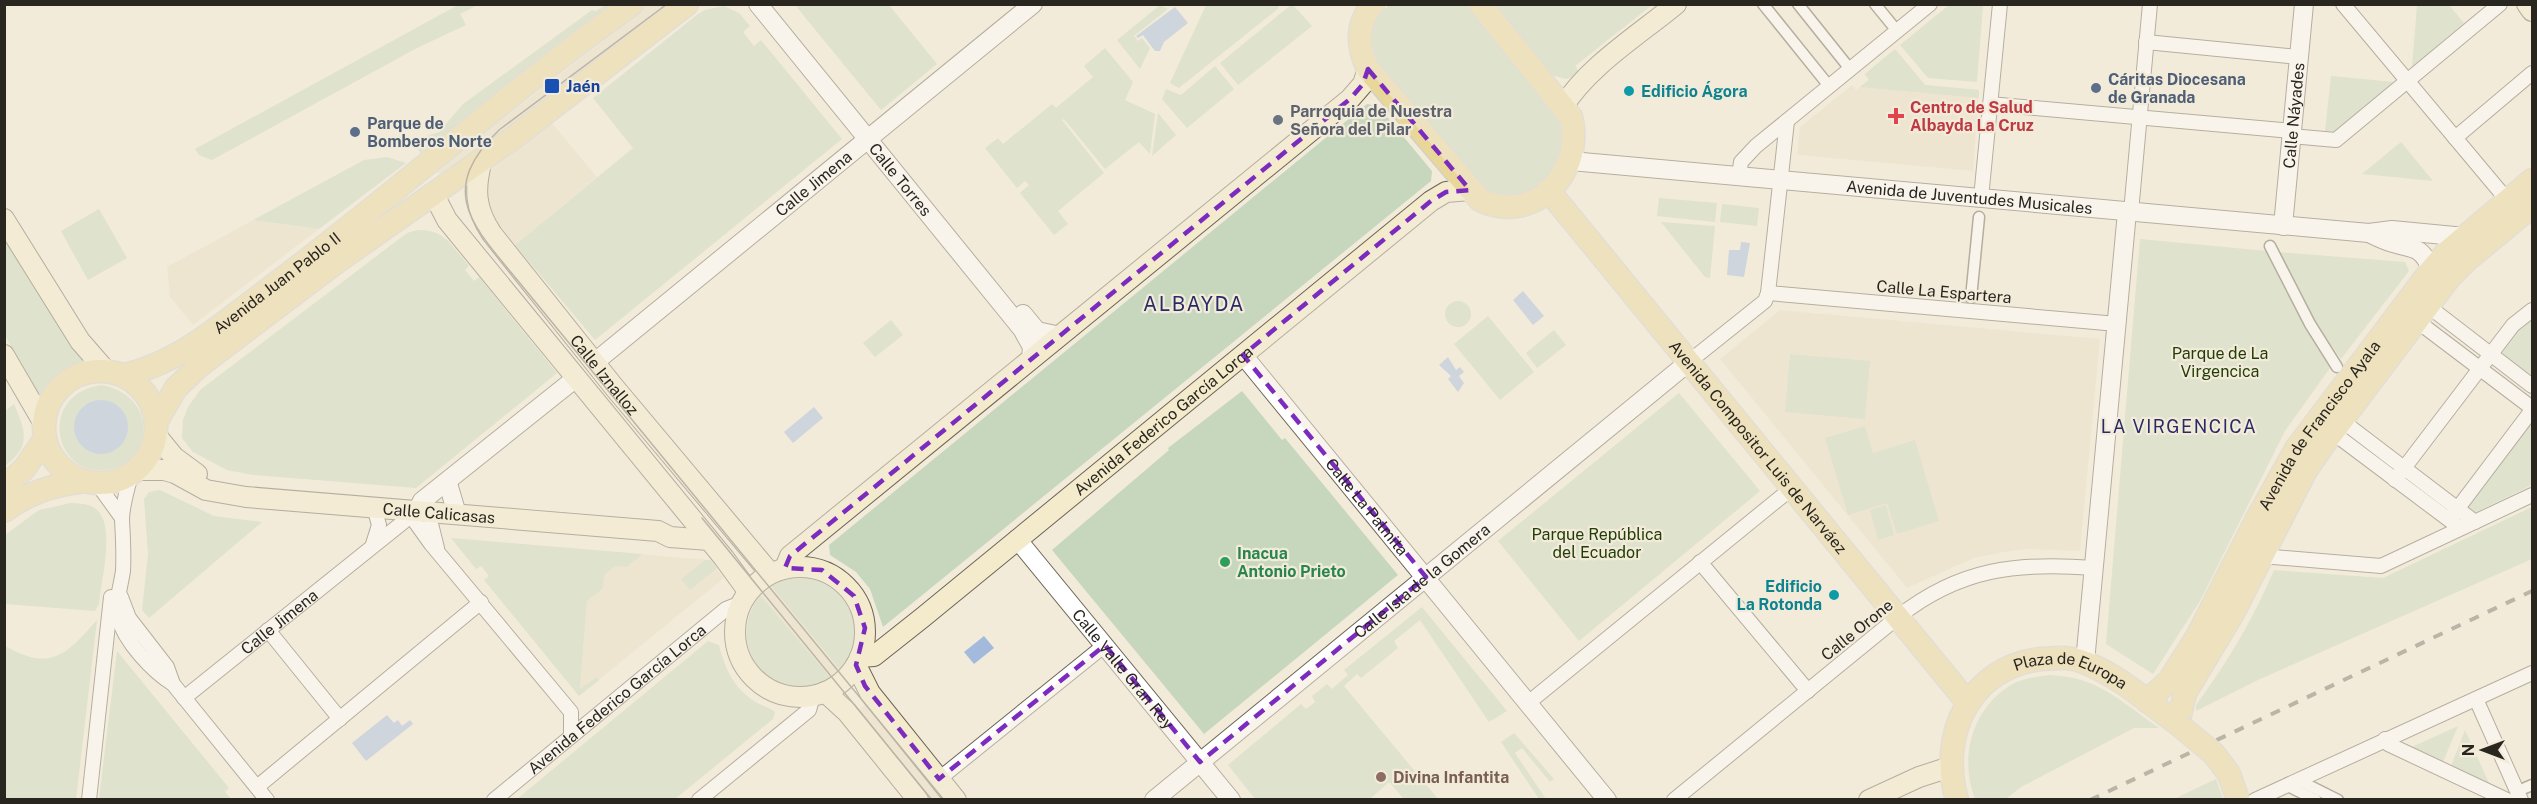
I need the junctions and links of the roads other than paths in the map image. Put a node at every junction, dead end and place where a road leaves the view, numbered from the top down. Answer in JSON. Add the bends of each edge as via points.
{"nodes":[{"id":1,"x":632,"y":4,"type":"edge"},
{"id":2,"x":687,"y":4,"type":"edge"},
{"id":3,"x":758,"y":4,"type":"edge"},
{"id":4,"x":772,"y":4,"type":"edge"},
{"id":5,"x":1033,"y":4,"type":"edge"},
{"id":6,"x":1373,"y":4,"type":"edge"},
{"id":7,"x":1480,"y":4,"type":"edge"},
{"id":8,"x":1676,"y":4,"type":"edge"},
{"id":9,"x":1763,"y":4,"type":"edge"},
{"id":10,"x":1798,"y":4,"type":"edge"},
{"id":11,"x":1875,"y":4,"type":"edge"},
{"id":12,"x":1930,"y":4,"type":"edge"},
{"id":13,"x":2000,"y":4,"type":"edge"},
{"id":14,"x":2150,"y":4,"type":"edge"},
{"id":15,"x":2304,"y":4,"type":"edge"},
{"id":16,"x":2343,"y":4,"type":"edge"},
{"id":17,"x":2500,"y":4,"type":"edge"},
{"id":18,"x":2527,"y":4,"type":"edge"},
{"id":19,"x":2532,"y":11,"type":"edge"},
{"id":20,"x":1893,"y":26,"type":"dead end"},
{"id":21,"x":2146,"y":42,"type":"junction"},
{"id":22,"x":2299,"y":57,"type":"junction"},
{"id":23,"x":1846,"y":64,"type":"dead end"},
{"id":24,"x":1368,"y":69,"type":"junction"},
{"id":25,"x":2532,"y":73,"type":"edge"},
{"id":26,"x":1825,"y":81,"type":"dead end"},
{"id":27,"x":2408,"y":81,"type":"junction"},
{"id":28,"x":1990,"y":104,"type":"junction"},
{"id":29,"x":1563,"y":107,"type":"junction"},
{"id":30,"x":2139,"y":117,"type":"junction"},
{"id":31,"x":1787,"y":122,"type":"junction"},
{"id":32,"x":2292,"y":134,"type":"junction"},
{"id":33,"x":872,"y":136,"type":"junction"},
{"id":34,"x":2455,"y":138,"type":"junction"},
{"id":35,"x":482,"y":160,"type":"junction"},
{"id":36,"x":1571,"y":161,"type":"junction"},
{"id":37,"x":419,"y":170,"type":"junction"},
{"id":38,"x":1739,"y":176,"type":"junction"},
{"id":39,"x":1782,"y":180,"type":"junction"},
{"id":40,"x":2532,"y":180,"type":"edge"},
{"id":41,"x":1470,"y":190,"type":"junction"},
{"id":42,"x":1548,"y":190,"type":"junction"},
{"id":43,"x":433,"y":193,"type":"junction"},
{"id":44,"x":1981,"y":198,"type":"junction"},
{"id":45,"x":407,"y":211,"type":"junction"},
{"id":46,"x":2524,"y":211,"type":"edge"},
{"id":47,"x":2129,"y":212,"type":"junction"},
{"id":48,"x":1979,"y":218,"type":"dead end"},
{"id":49,"x":4,"y":219,"type":"edge"},
{"id":50,"x":447,"y":220,"type":"junction"},
{"id":51,"x":2283,"y":226,"type":"junction"},
{"id":52,"x":2369,"y":233,"type":"junction"},
{"id":53,"x":2465,"y":237,"type":"junction"},
{"id":54,"x":2270,"y":246,"type":"dead end"},
{"id":55,"x":2432,"y":269,"type":"junction"},
{"id":56,"x":1768,"y":293,"type":"junction"},
{"id":57,"x":1971,"y":298,"type":"dead end"},
{"id":58,"x":2532,"y":310,"type":"edge"},
{"id":59,"x":2422,"y":314,"type":"junction"},
{"id":60,"x":2116,"y":324,"type":"junction"},
{"id":61,"x":1060,"y":336,"type":"junction"},
{"id":62,"x":2491,"y":354,"type":"junction"},
{"id":63,"x":4,"y":355,"type":"edge"},
{"id":64,"x":1243,"y":355,"type":"junction"},
{"id":65,"x":1031,"y":359,"type":"junction"},
{"id":66,"x":595,"y":362,"type":"junction"},
{"id":67,"x":1690,"y":362,"type":"junction"},
{"id":68,"x":2337,"y":367,"type":"dead end"},
{"id":69,"x":2480,"y":368,"type":"junction"},
{"id":70,"x":115,"y":373,"type":"junction"},
{"id":71,"x":576,"y":378,"type":"junction"},
{"id":72,"x":2532,"y":386,"type":"edge"},
{"id":73,"x":2532,"y":409,"type":"edge"},
{"id":74,"x":2336,"y":426,"type":"junction"},
{"id":75,"x":156,"y":429,"type":"junction"},
{"id":76,"x":44,"y":431,"type":"junction"},
{"id":77,"x":2404,"y":468,"type":"junction"},
{"id":78,"x":133,"y":472,"type":"junction"},
{"id":79,"x":2395,"y":480,"type":"junction"},
{"id":80,"x":90,"y":482,"type":"junction"},
{"id":81,"x":450,"y":484,"type":"junction"},
{"id":82,"x":4,"y":487,"type":"edge"},
{"id":83,"x":1792,"y":488,"type":"junction"},
{"id":84,"x":219,"y":493,"type":"junction"},
{"id":85,"x":2532,"y":495,"type":"edge"},
{"id":86,"x":374,"y":507,"type":"junction"},
{"id":87,"x":2458,"y":508,"type":"junction"},
{"id":88,"x":4,"y":511,"type":"edge"},
{"id":89,"x":439,"y":513,"type":"junction"},
{"id":90,"x":686,"y":513,"type":"junction"},
{"id":91,"x":122,"y":518,"type":"junction"},
{"id":92,"x":2475,"y":522,"type":"junction"},
{"id":93,"x":2454,"y":524,"type":"junction"},
{"id":94,"x":658,"y":531,"type":"junction"},
{"id":95,"x":1017,"y":539,"type":"junction"},
{"id":96,"x":709,"y":540,"type":"junction"},
{"id":97,"x":436,"y":542,"type":"junction"},
{"id":98,"x":373,"y":544,"type":"junction"},
{"id":99,"x":2260,"y":556,"type":"junction"},
{"id":100,"x":1700,"y":562,"type":"junction"},
{"id":101,"x":123,"y":568,"type":"junction"},
{"id":102,"x":2094,"y":568,"type":"junction"},
{"id":103,"x":778,"y":571,"type":"junction"},
{"id":104,"x":1426,"y":577,"type":"junction"},
{"id":105,"x":120,"y":597,"type":"junction"},
{"id":106,"x":745,"y":597,"type":"junction"},
{"id":107,"x":482,"y":602,"type":"junction"},
{"id":108,"x":118,"y":617,"type":"junction"},
{"id":109,"x":1898,"y":617,"type":"junction"},
{"id":110,"x":268,"y":630,"type":"junction"},
{"id":111,"x":126,"y":635,"type":"junction"},
{"id":112,"x":109,"y":641,"type":"junction"},
{"id":113,"x":1105,"y":645,"type":"junction"},
{"id":114,"x":858,"y":661,"type":"junction"},
{"id":115,"x":2085,"y":662,"type":"junction"},
{"id":116,"x":2532,"y":673,"type":"edge"},
{"id":117,"x":173,"y":684,"type":"junction"},
{"id":118,"x":1808,"y":691,"type":"junction"},
{"id":119,"x":819,"y":694,"type":"junction"},
{"id":120,"x":184,"y":698,"type":"junction"},
{"id":121,"x":2476,"y":699,"type":"junction"},
{"id":122,"x":2147,"y":701,"type":"junction"},
{"id":123,"x":1528,"y":703,"type":"junction"},
{"id":124,"x":1968,"y":703,"type":"junction"},
{"id":125,"x":571,"y":712,"type":"junction"},
{"id":126,"x":594,"y":716,"type":"junction"},
{"id":127,"x":340,"y":719,"type":"junction"},
{"id":128,"x":2178,"y":724,"type":"junction"},
{"id":129,"x":571,"y":736,"type":"junction"},
{"id":130,"x":2385,"y":740,"type":"junction"},
{"id":131,"x":1200,"y":762,"type":"junction"},
{"id":132,"x":1950,"y":767,"type":"junction"},
{"id":133,"x":939,"y":779,"type":"junction"},
{"id":134,"x":2294,"y":780,"type":"junction"},
{"id":135,"x":257,"y":787,"type":"junction"},
{"id":136,"x":2526,"y":791,"type":"edge"},
{"id":137,"x":916,"y":799,"type":"edge"},
{"id":138,"x":89,"y":800,"type":"edge"},
{"id":139,"x":267,"y":800,"type":"edge"},
{"id":140,"x":494,"y":800,"type":"edge"},
{"id":141,"x":699,"y":800,"type":"edge"},
{"id":142,"x":956,"y":800,"type":"edge"},
{"id":143,"x":1154,"y":800,"type":"edge"},
{"id":144,"x":1231,"y":800,"type":"edge"},
{"id":145,"x":1607,"y":800,"type":"edge"},
{"id":146,"x":1674,"y":800,"type":"edge"},
{"id":147,"x":1869,"y":800,"type":"edge"},
{"id":148,"x":1957,"y":800,"type":"edge"},
{"id":149,"x":2238,"y":800,"type":"edge"},
{"id":150,"x":2255,"y":800,"type":"edge"},
{"id":151,"x":2316,"y":800,"type":"edge"},
{"id":152,"x":2338,"y":800,"type":"edge"},
{"id":153,"x":2507,"y":800,"type":"edge"}],
"edges":[{"from":1,"to":37,"type":"main road","name":"Avenida Juan Pablo II"},
{"from":2,"to":35,"type":"main road","name":"Avenida Juan Pablo II"},
{"from":3,"to":33,"type":"street","name":"Calle Torres"},
{"from":4,"to":33,"type":"street","name":"Calle Torres"},
{"from":5,"to":33,"type":"street","name":"Calle Jimena"},
{"from":6,"to":24,"type":"main road","via":[[1360,29],[1362,55]]},
{"from":7,"to":29,"type":"main road"},
{"from":8,"to":29,"type":"main road","via":[[1589,76]]},
{"from":9,"to":26,"type":"street"},
{"from":10,"to":23,"type":"street"},
{"from":11,"to":20,"type":"street"},
{"from":12,"to":31,"type":"street"},
{"from":13,"to":28,"type":"street"},
{"from":14,"to":21,"type":"street"},
{"from":15,"to":22,"type":"street","name":"Calle Náyades"},
{"from":16,"to":27,"type":"street"},
{"from":17,"to":27,"type":"street"},
{"from":18,"to":19,"type":"main road"},
{"from":21,"to":22,"type":"street"},
{"from":21,"to":30,"type":"street"},
{"from":22,"to":32,"type":"street","name":"Calle Náyades"},
{"from":24,"to":41,"type":"main road"},
{"from":24,"to":61,"type":"main road","via":[[1355,95]]},
{"from":25,"to":34,"type":"street"},
{"from":27,"to":32,"type":"street","via":[[2336,140]]},
{"from":27,"to":34,"type":"street"},
{"from":28,"to":30,"type":"street"},
{"from":28,"to":44,"type":"street"},
{"from":29,"to":36,"type":"main road","via":[[1571,117],[1575,133]]},
{"from":30,"to":32,"type":"street"},
{"from":30,"to":47,"type":"street"},
{"from":31,"to":38,"type":"street","via":[[1741,162]]},
{"from":31,"to":39,"type":"street"},
{"from":32,"to":51,"type":"street","name":"Calle Náyades"},
{"from":33,"to":61,"type":"street","name":"Calle Torres","via":[[1037,331]]},
{"from":33,"to":65,"type":"street","name":"Calle Torres","via":[[1022,329],[1032,347]]},
{"from":33,"to":66,"type":"street","name":"Calle Jimena"},
{"from":34,"to":46,"type":"street"},
{"from":35,"to":43,"type":"main road","name":"Avenida Juan Pablo II"},
{"from":35,"to":66,"type":"main road","name":"Calle Iznalloz","via":[[476,194],[484,222]]},
{"from":36,"to":38,"type":"street","name":"Avenida de Juventudes Musicales"},
{"from":36,"to":42,"type":"main road"},
{"from":37,"to":43,"type":"main road"},
{"from":37,"to":70,"type":"main road","name":"Avenida Juan Pablo II","via":[[371,212],[210,333],[150,369]]},
{"from":38,"to":39,"type":"street","name":"Avenida de Juventudes Musicales"},
{"from":39,"to":44,"type":"street","name":"Avenida de Juventudes Musicales"},
{"from":39,"to":56,"type":"street"},
{"from":40,"to":46,"type":"main road","name":"Avenida de Francisco Ayala"},
{"from":41,"to":42,"type":"main road","via":[[1480,200],[1504,208],[1534,201]]},
{"from":41,"to":64,"type":"main road","name":"Avenida Federico García Lorca","via":[[1446,192],[1431,201]]},
{"from":42,"to":67,"type":"main road","name":"Avenida Compositor Luis de Narváez"},
{"from":43,"to":45,"type":"main road","name":"Avenida Juan Pablo II"},
{"from":43,"to":50,"type":"main road","name":"Calle Iznalloz"},
{"from":44,"to":47,"type":"street","name":"Avenida de Juventudes Musicales"},
{"from":45,"to":50,"type":"main road","via":[[438,214]]},
{"from":45,"to":75,"type":"main road","name":"Avenida Juan Pablo II","via":[[186,377],[176,388]]},
{"from":46,"to":53,"type":"main road","name":"Avenida de Francisco Ayala"},
{"from":46,"to":59,"type":"main road","name":"Avenida de Francisco Ayala","via":[[2467,260]]},
{"from":47,"to":51,"type":"street","name":"Avenida de Juventudes Musicales"},
{"from":47,"to":60,"type":"street"},
{"from":48,"to":57,"type":"street"},
{"from":49,"to":70,"type":"main road","via":[[80,341]]},
{"from":50,"to":71,"type":"main road","name":"Calle Iznalloz"},
{"from":51,"to":52,"type":"street","name":"Avenida de Juventudes Musicales"},
{"from":52,"to":53,"type":"street","name":"Avenida de Juventudes Musicales","via":[[2391,230]]},
{"from":52,"to":55,"type":"street","name":"Avenida de Juventudes Musicales","via":[[2417,248]]},
{"from":53,"to":55,"type":"main road","name":"Avenida de Francisco Ayala"},
{"from":54,"to":68,"type":"street"},
{"from":55,"to":122,"type":"main road","name":"Avenida de Francisco Ayala","via":[[2296,449],[2197,637],[2169,681]]},
{"from":56,"to":60,"type":"street","name":"Calle La Espartera"},
{"from":56,"to":67,"type":"street","via":[[1765,300]]},
{"from":58,"to":62,"type":"street","via":[[2513,325]]},
{"from":59,"to":62,"type":"street"},
{"from":59,"to":69,"type":"street"},
{"from":59,"to":74,"type":"main road","name":"Avenida de Francisco Ayala"},
{"from":60,"to":102,"type":"street"},
{"from":61,"to":65,"type":"main road"},
{"from":62,"to":69,"type":"street"},
{"from":62,"to":72,"type":"street"},
{"from":63,"to":76,"type":"main road"},
{"from":64,"to":95,"type":"main road","name":"Avenida Federico García Lorca"},
{"from":64,"to":104,"type":"street","name":"Calle La Palmita"},
{"from":65,"to":103,"type":"main road","via":[[790,556]]},
{"from":66,"to":103,"type":"main road","name":"Calle Iznalloz"},
{"from":67,"to":83,"type":"main road","name":"Avenida Compositor Luis de Narváez"},
{"from":67,"to":104,"type":"street","name":"Calle Isla de la Gomera"},
{"from":69,"to":73,"type":"street"},
{"from":69,"to":77,"type":"street"},
{"from":70,"to":75,"type":"main road","via":[[137,385],[149,399]]},
{"from":70,"to":76,"type":"main road","via":[[86,371],[58,387],[51,398]]},
{"from":71,"to":81,"type":"street","name":"Calle Jimena"},
{"from":71,"to":90,"type":"main road","name":"Calle Iznalloz"},
{"from":73,"to":87,"type":"street"},
{"from":74,"to":77,"type":"street"},
{"from":74,"to":79,"type":"street"},
{"from":74,"to":99,"type":"main road","name":"Avenida de Francisco Ayala"},
{"from":75,"to":78,"type":"main road","via":[[148,457]]},
{"from":75,"to":84,"type":"main road","via":[[174,457],[208,480]]},
{"from":76,"to":80,"type":"main road","via":[[57,465]]},
{"from":76,"to":82,"type":"main road","via":[[24,469]]},
{"from":77,"to":79,"type":"street"},
{"from":77,"to":87,"type":"street"},
{"from":78,"to":80,"type":"main road","via":[[111,481]]},
{"from":78,"to":84,"type":"main road","name":"Calle Calicasas","via":[[175,473]]},
{"from":78,"to":91,"type":"street"},
{"from":79,"to":93,"type":"street"},
{"from":80,"to":88,"type":"main road","via":[[35,492]]},
{"from":80,"to":91,"type":"street"},
{"from":81,"to":89,"type":"street"},
{"from":81,"to":89,"type":"street","name":"Calle Jimena","via":[[422,501]]},
{"from":83,"to":100,"type":"street"},
{"from":83,"to":109,"type":"main road","name":"Avenida Compositor Luis de Narváez"},
{"from":84,"to":86,"type":"main road","name":"Calle Calicasas"},
{"from":85,"to":92,"type":"street"},
{"from":86,"to":89,"type":"main road","name":"Calle Calicasas"},
{"from":86,"to":98,"type":"street","via":[[379,525]]},
{"from":87,"to":92,"type":"street"},
{"from":87,"to":93,"type":"street"},
{"from":89,"to":94,"type":"main road","name":"Calle Calicasas"},
{"from":89,"to":97,"type":"street"},
{"from":89,"to":97,"type":"street","via":[[416,523]]},
{"from":89,"to":98,"type":"street","name":"Calle Jimena"},
{"from":90,"to":94,"type":"main road"},
{"from":90,"to":96,"type":"main road","name":"Calle Iznalloz"},
{"from":91,"to":101,"type":"street"},
{"from":92,"to":93,"type":"street"},
{"from":93,"to":99,"type":"street","via":[[2381,566]]},
{"from":94,"to":96,"type":"main road","name":"Calle Calicasas","via":[[670,537]]},
{"from":95,"to":113,"type":"street","name":"Calle Valle Gran Rey"},
{"from":95,"to":114,"type":"main road","name":"Avenida Federico García Lorca","via":[[874,656]]},
{"from":96,"to":106,"type":"main road","name":"Calle Iznalloz"},
{"from":97,"to":107,"type":"street"},
{"from":98,"to":110,"type":"street","name":"Calle Jimena"},
{"from":99,"to":128,"type":"main road","name":"Avenida de Francisco Ayala","via":[[2233,613],[2182,697]]},
{"from":100,"to":118,"type":"street"},
{"from":100,"to":123,"type":"street"},
{"from":101,"to":105,"type":"street"},
{"from":101,"to":112,"type":"street","via":[[113,582],[106,634]]},
{"from":102,"to":109,"type":"street","name":"Calle Orone","via":[[2020,566],[1989,570],[1929,596]]},
{"from":102,"to":115,"type":"street"},
{"from":103,"to":106,"type":"main road"},
{"from":103,"to":114,"type":"main road","via":[[803,567],[822,570],[839,579],[854,596],[865,628]]},
{"from":104,"to":123,"type":"street","name":"Calle La Palmita"},
{"from":104,"to":131,"type":"street","name":"Calle Isla de la Gomera"},
{"from":105,"to":108,"type":"street"},
{"from":105,"to":117,"type":"street","via":[[129,618],[167,667]]},
{"from":106,"to":119,"type":"main road","via":[[735,624],[736,646],[744,666],[758,682],[777,693],[796,697]]},
{"from":106,"to":126,"type":"street","name":"Avenida Federico García Lorca"},
{"from":107,"to":125,"type":"street"},
{"from":107,"to":127,"type":"street"},
{"from":108,"to":111,"type":"street"},
{"from":108,"to":112,"type":"street"},
{"from":109,"to":118,"type":"street","name":"Calle Orone"},
{"from":109,"to":124,"type":"main road","name":"Avenida Compositor Luis de Narváez"},
{"from":110,"to":120,"type":"street","name":"Calle Jimena"},
{"from":110,"to":127,"type":"street"},
{"from":111,"to":112,"type":"street","via":[[116,633]]},
{"from":111,"to":117,"type":"street","via":[[159,675]]},
{"from":112,"to":138,"type":"street"},
{"from":113,"to":131,"type":"street","name":"Calle Valle Gran Rey"},
{"from":113,"to":133,"type":"street"},
{"from":114,"to":119,"type":"main road","via":[[846,678]]},
{"from":114,"to":133,"type":"main road","via":[[870,693]]},
{"from":115,"to":122,"type":"main road","name":"Plaza de Europa"},
{"from":115,"to":124,"type":"main road","name":"Plaza de Europa","via":[[2061,657],[2007,666],[1986,681]]},
{"from":116,"to":121,"type":"street"},
{"from":117,"to":120,"type":"street"},
{"from":118,"to":146,"type":"street","name":"Calle Orone"},
{"from":119,"to":137,"type":"main road","via":[[847,712]]},
{"from":119,"to":141,"type":"street","via":[[809,710]]},
{"from":120,"to":135,"type":"street"},
{"from":121,"to":130,"type":"street"},
{"from":121,"to":136,"type":"street"},
{"from":122,"to":128,"type":"main road","name":"Plaza de Europa"},
{"from":123,"to":145,"type":"street","name":"Calle La Palmita"},
{"from":124,"to":132,"type":"main road","name":"Plaza de Europa","via":[[1951,744]]},
{"from":125,"to":126,"type":"street"},
{"from":125,"to":129,"type":"street"},
{"from":126,"to":129,"type":"street","name":"Avenida Federico García Lorca"},
{"from":127,"to":135,"type":"street"},
{"from":128,"to":149,"type":"main road","name":"Plaza de Europa","bridge":true,"via":[[2214,754],[2229,774]]},
{"from":129,"to":140,"type":"street","name":"Avenida Federico García Lorca"},
{"from":130,"to":134,"type":"street"},
{"from":130,"to":153,"type":"street"},
{"from":131,"to":143,"type":"street","name":"Calle Isla de la Gomera"},
{"from":131,"to":144,"type":"street","name":"Calle Valle Gran Rey"},
{"from":132,"to":147,"type":"main road"},
{"from":132,"to":148,"type":"main road","name":"Plaza de Europa"},
{"from":133,"to":142,"type":"main road"},
{"from":134,"to":150,"type":"street"},
{"from":134,"to":151,"type":"street","via":[[2290,787]]},
{"from":134,"to":152,"type":"street"},
{"from":135,"to":139,"type":"street"}]}
